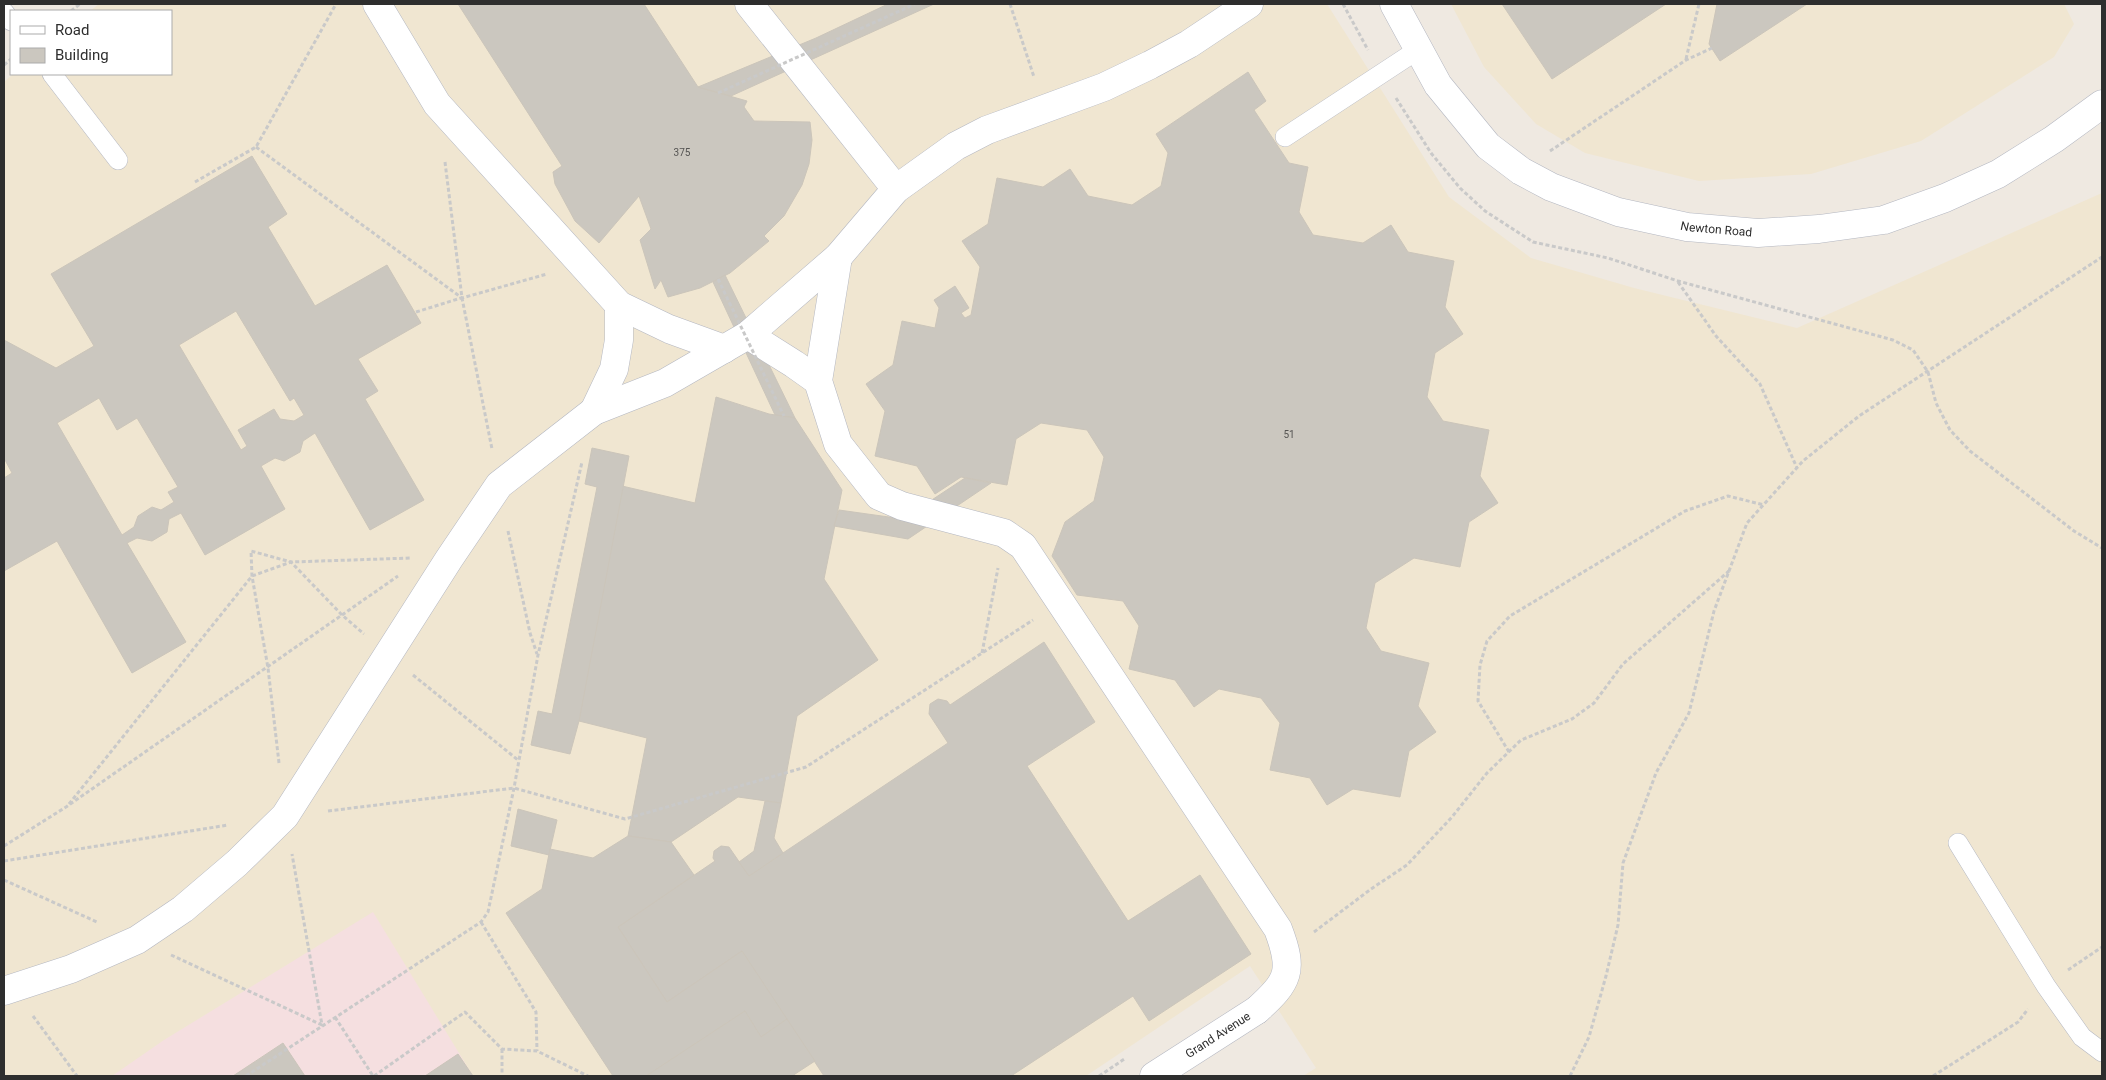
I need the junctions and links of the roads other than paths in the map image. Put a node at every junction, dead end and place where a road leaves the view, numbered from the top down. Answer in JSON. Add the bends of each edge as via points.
{"nodes":[{"id":1,"x":377,"y":4,"type":"edge"},
{"id":2,"x":749,"y":4,"type":"edge"},
{"id":3,"x":1249,"y":4,"type":"edge"},
{"id":4,"x":1394,"y":4,"type":"edge"},
{"id":5,"x":1419,"y":49,"type":"junction"},
{"id":6,"x":53,"y":75,"type":"edge"},
{"id":7,"x":2102,"y":104,"type":"edge"},
{"id":8,"x":1286,"y":137,"type":"dead end"},
{"id":9,"x":118,"y":160,"type":"dead end"},
{"id":10,"x":896,"y":189,"type":"junction"},
{"id":11,"x":838,"y":257,"type":"junction"},
{"id":12,"x":619,"y":305,"type":"junction"},
{"id":13,"x":748,"y":335,"type":"junction"},
{"id":14,"x":724,"y":349,"type":"junction"},
{"id":15,"x":818,"y":382,"type":"junction"},
{"id":16,"x":594,"y":411,"type":"junction"},
{"id":17,"x":1958,"y":843,"type":"dead end"},
{"id":18,"x":8,"y":990,"type":"edge"},
{"id":19,"x":2102,"y":1052,"type":"edge"},
{"id":20,"x":1154,"y":1076,"type":"edge"}],
"edges":[{"from":1,"to":12,"type":"street","via":[[437,104]]},
{"from":2,"to":10,"type":"street"},
{"from":3,"to":10,"type":"street","via":[[1190,44],[1150,65],[1104,87],[987,130],[956,146]]},
{"from":4,"to":5,"type":"street","name":"Newton Road"},
{"from":5,"to":7,"type":"street","name":"Newton Road","via":[[1438,85],[1488,146],[1520,171],[1551,187],[1618,212],[1687,227],[1758,233],[1884,220],[1945,198],[1998,174]]},
{"from":5,"to":8,"type":"lane"},
{"from":6,"to":9,"type":"lane"},
{"from":10,"to":11,"type":"street"},
{"from":11,"to":13,"type":"street"},
{"from":11,"to":15,"type":"street"},
{"from":12,"to":14,"type":"street","via":[[669,330]]},
{"from":12,"to":16,"type":"street","via":[[619,340],[614,369]]},
{"from":13,"to":14,"type":"street"},
{"from":13,"to":15,"type":"street"},
{"from":14,"to":16,"type":"street","via":[[665,383]]},
{"from":15,"to":20,"type":"street","name":"Grand Avenue","via":[[838,444],[879,496],[902,506],[1004,533],[1023,546],[1278,930],[1287,953],[1286,976],[1276,993],[1257,1010]]},
{"from":16,"to":18,"type":"street","via":[[499,485],[285,816],[183,909],[137,940],[71,969]]},
{"from":17,"to":19,"type":"lane","via":[[2046,986],[2082,1037]]}]}
